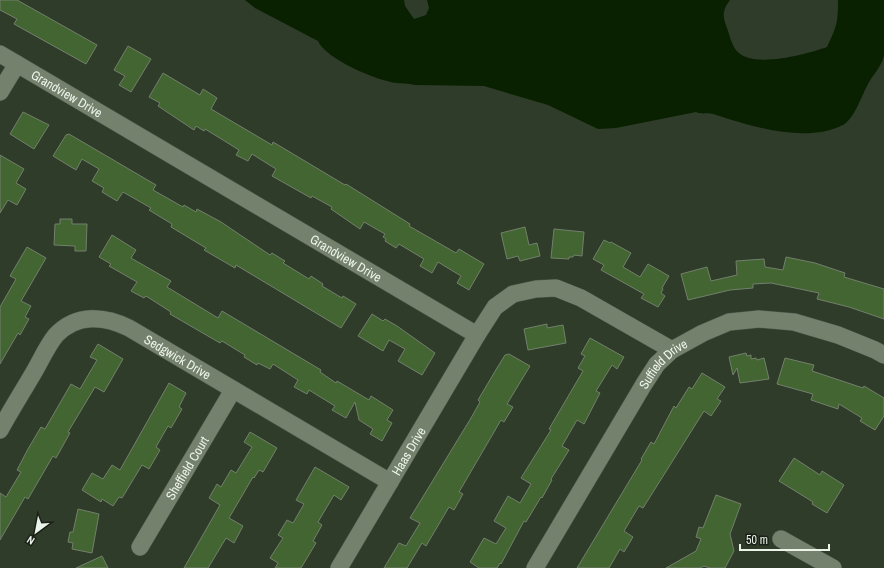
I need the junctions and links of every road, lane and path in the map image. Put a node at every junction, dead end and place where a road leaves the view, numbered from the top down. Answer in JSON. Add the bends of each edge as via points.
{"nodes":[{"id":1,"x":0,"y":54,"type":"edge"},
{"id":2,"x":17,"y":64,"type":"junction"},
{"id":3,"x":0,"y":92,"type":"edge"},
{"id":4,"x":477,"y":335,"type":"junction"},
{"id":5,"x":672,"y":350,"type":"junction"},
{"id":6,"x":884,"y":355,"type":"edge"},
{"id":7,"x":233,"y":390,"type":"junction"},
{"id":8,"x":0,"y":430,"type":"edge"},
{"id":9,"x":390,"y":482,"type":"junction"},
{"id":10,"x":781,"y":539,"type":"dead end"},
{"id":11,"x":140,"y":547,"type":"dead end"},
{"id":12,"x":339,"y":568,"type":"edge"},
{"id":13,"x":535,"y":568,"type":"edge"},
{"id":14,"x":833,"y":568,"type":"edge"}],
"edges":[{"from":1,"to":2,"type":"street","name":"Grandview Drive"},
{"from":2,"to":3,"type":"street"},
{"from":2,"to":4,"type":"street","name":"Grandview Drive"},
{"from":4,"to":5,"type":"street","via":[[494,307],[513,294],[556,288],[581,298]]},
{"from":4,"to":9,"type":"street","name":"Haas Drive"},
{"from":5,"to":6,"type":"street","name":"Suffield Drive","via":[[729,322],[759,319],[794,322],[838,335]]},
{"from":5,"to":13,"type":"street","name":"Suffield Drive","via":[[657,364],[644,384]]},
{"from":7,"to":8,"type":"street","name":"Sedgwick Drive","via":[[123,325],[106,318],[92,317],[72,324],[56,335]]},
{"from":7,"to":9,"type":"street","name":"Sedgwick Drive"},
{"from":7,"to":11,"type":"street","name":"Sheffield Court"},
{"from":9,"to":12,"type":"street","name":"Haas Drive"},
{"from":10,"to":14,"type":"street"}]}
